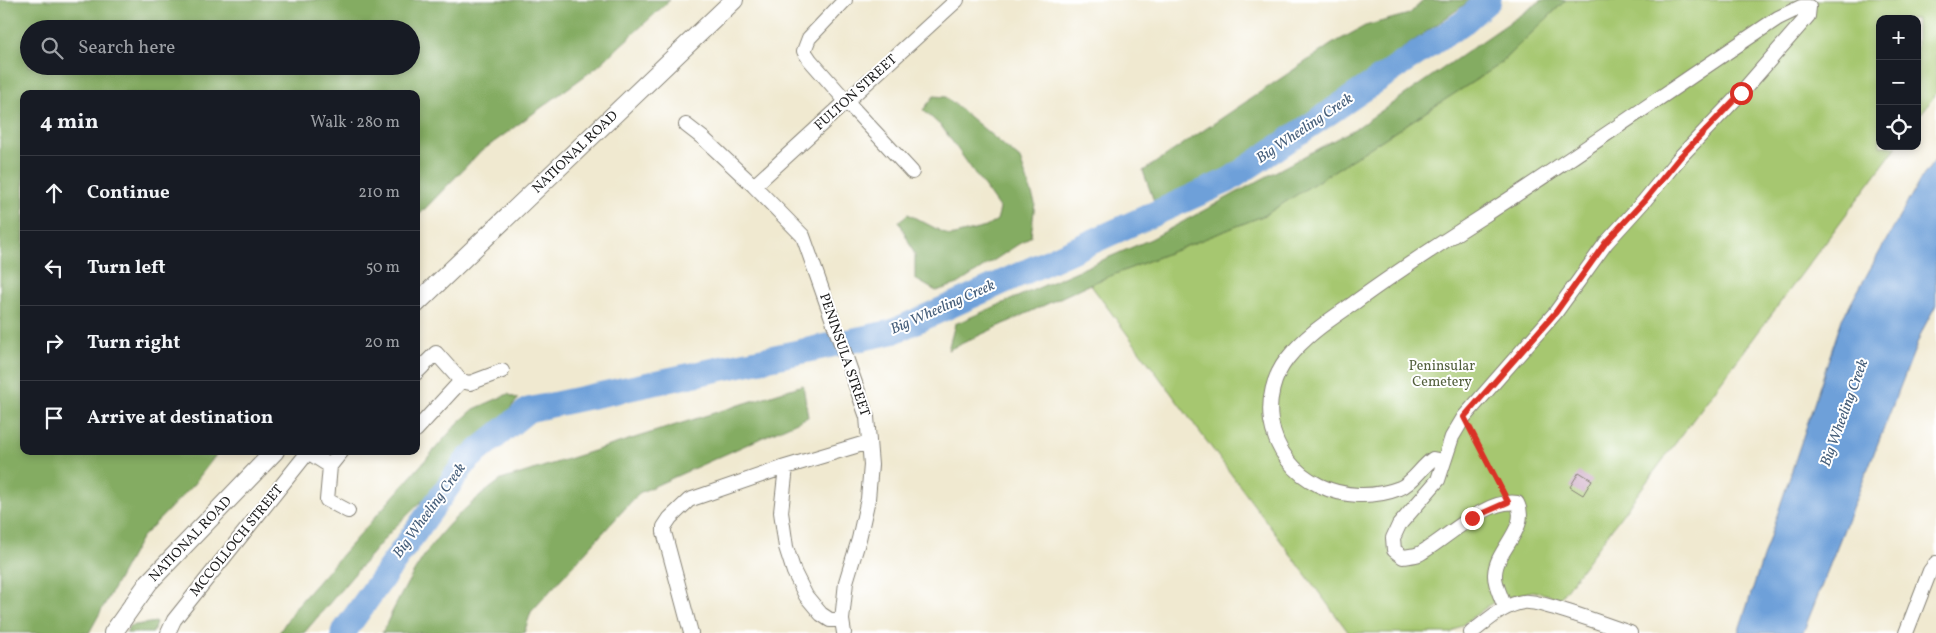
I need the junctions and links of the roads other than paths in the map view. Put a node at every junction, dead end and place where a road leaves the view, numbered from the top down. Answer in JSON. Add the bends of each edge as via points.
{"nodes":[{"id":1,"x":734,"y":0,"type":"edge"},
{"id":2,"x":845,"y":0,"type":"edge"},
{"id":3,"x":958,"y":0,"type":"edge"},
{"id":4,"x":1812,"y":4,"type":"edge"},
{"id":5,"x":847,"y":102,"type":"junction"},
{"id":6,"x":686,"y":125,"type":"dead end"},
{"id":7,"x":912,"y":172,"type":"dead end"},
{"id":8,"x":754,"y":186,"type":"junction"},
{"id":9,"x":420,"y":300,"type":"edge"},
{"id":10,"x":420,"y":369,"type":"edge"},
{"id":11,"x":502,"y":371,"type":"dead end"},
{"id":12,"x":461,"y":381,"type":"junction"},
{"id":13,"x":420,"y":426,"type":"edge"},
{"id":14,"x":869,"y":442,"type":"junction"},
{"id":15,"x":270,"y":455,"type":"edge"},
{"id":16,"x":307,"y":455,"type":"edge"},
{"id":17,"x":314,"y":455,"type":"edge"},
{"id":18,"x":339,"y":455,"type":"edge"},
{"id":19,"x":1443,"y":462,"type":"junction"},
{"id":20,"x":330,"y":466,"type":"junction"},
{"id":21,"x":786,"y":467,"type":"junction"},
{"id":22,"x":348,"y":511,"type":"dead end"},
{"id":23,"x":1936,"y":563,"type":"edge"},
{"id":24,"x":1505,"y":608,"type":"junction"},
{"id":25,"x":843,"y":627,"type":"edge"},
{"id":26,"x":113,"y":633,"type":"edge"},
{"id":27,"x":168,"y":633,"type":"edge"},
{"id":28,"x":691,"y":633,"type":"edge"},
{"id":29,"x":1471,"y":633,"type":"edge"},
{"id":30,"x":1630,"y":633,"type":"edge"},
{"id":31,"x":1906,"y":633,"type":"edge"}],
"edges":[{"from":1,"to":9,"type":"main road","name":"NATIONAL ROAD"},
{"from":2,"to":5,"type":"street","via":[[809,38],[804,51]]},
{"from":3,"to":5,"type":"street","name":"FULTON STREET"},
{"from":4,"to":19,"type":"street","via":[[1808,16],[1606,242],[1556,312],[1464,417]]},
{"from":4,"to":19,"type":"street","via":[[1778,18],[1388,278],[1307,336],[1285,361],[1273,384],[1270,409],[1274,435],[1285,456],[1301,474],[1321,487],[1342,494],[1363,496],[1383,493],[1403,487],[1432,458]]},
{"from":5,"to":7,"type":"street"},
{"from":5,"to":8,"type":"street","name":"FULTON STREET"},
{"from":6,"to":8,"type":"street","name":"PENINSULA STREET"},
{"from":8,"to":14,"type":"street","name":"PENINSULA STREET","via":[[803,236],[867,417]]},
{"from":10,"to":12,"type":"street","via":[[436,353]]},
{"from":11,"to":12,"type":"street","via":[[470,383]]},
{"from":12,"to":13,"type":"street"},
{"from":14,"to":21,"type":"street"},
{"from":14,"to":25,"type":"street","name":"PENINSULA STREET","via":[[868,499],[846,582]]},
{"from":15,"to":26,"type":"main road","name":"NATIONAL ROAD","via":[[150,582]]},
{"from":16,"to":27,"type":"street","name":"MCCOLLOCH STREET","via":[[174,620]]},
{"from":17,"to":20,"type":"street"},
{"from":18,"to":20,"type":"street"},
{"from":19,"to":24,"type":"street","via":[[1438,480],[1399,524],[1393,538],[1394,550],[1403,557],[1417,555],[1472,518],[1508,502],[1517,503],[1521,511],[1519,523],[1498,559],[1495,576]]},
{"from":20,"to":22,"type":"street","via":[[327,500]]},
{"from":21,"to":25,"type":"street","via":[[781,512],[794,572],[806,596],[821,614]]},
{"from":21,"to":28,"type":"street","via":[[689,500],[664,527]]},
{"from":23,"to":31,"type":"street"},
{"from":24,"to":29,"type":"street"},
{"from":24,"to":30,"type":"street","via":[[1524,601]]}]}
